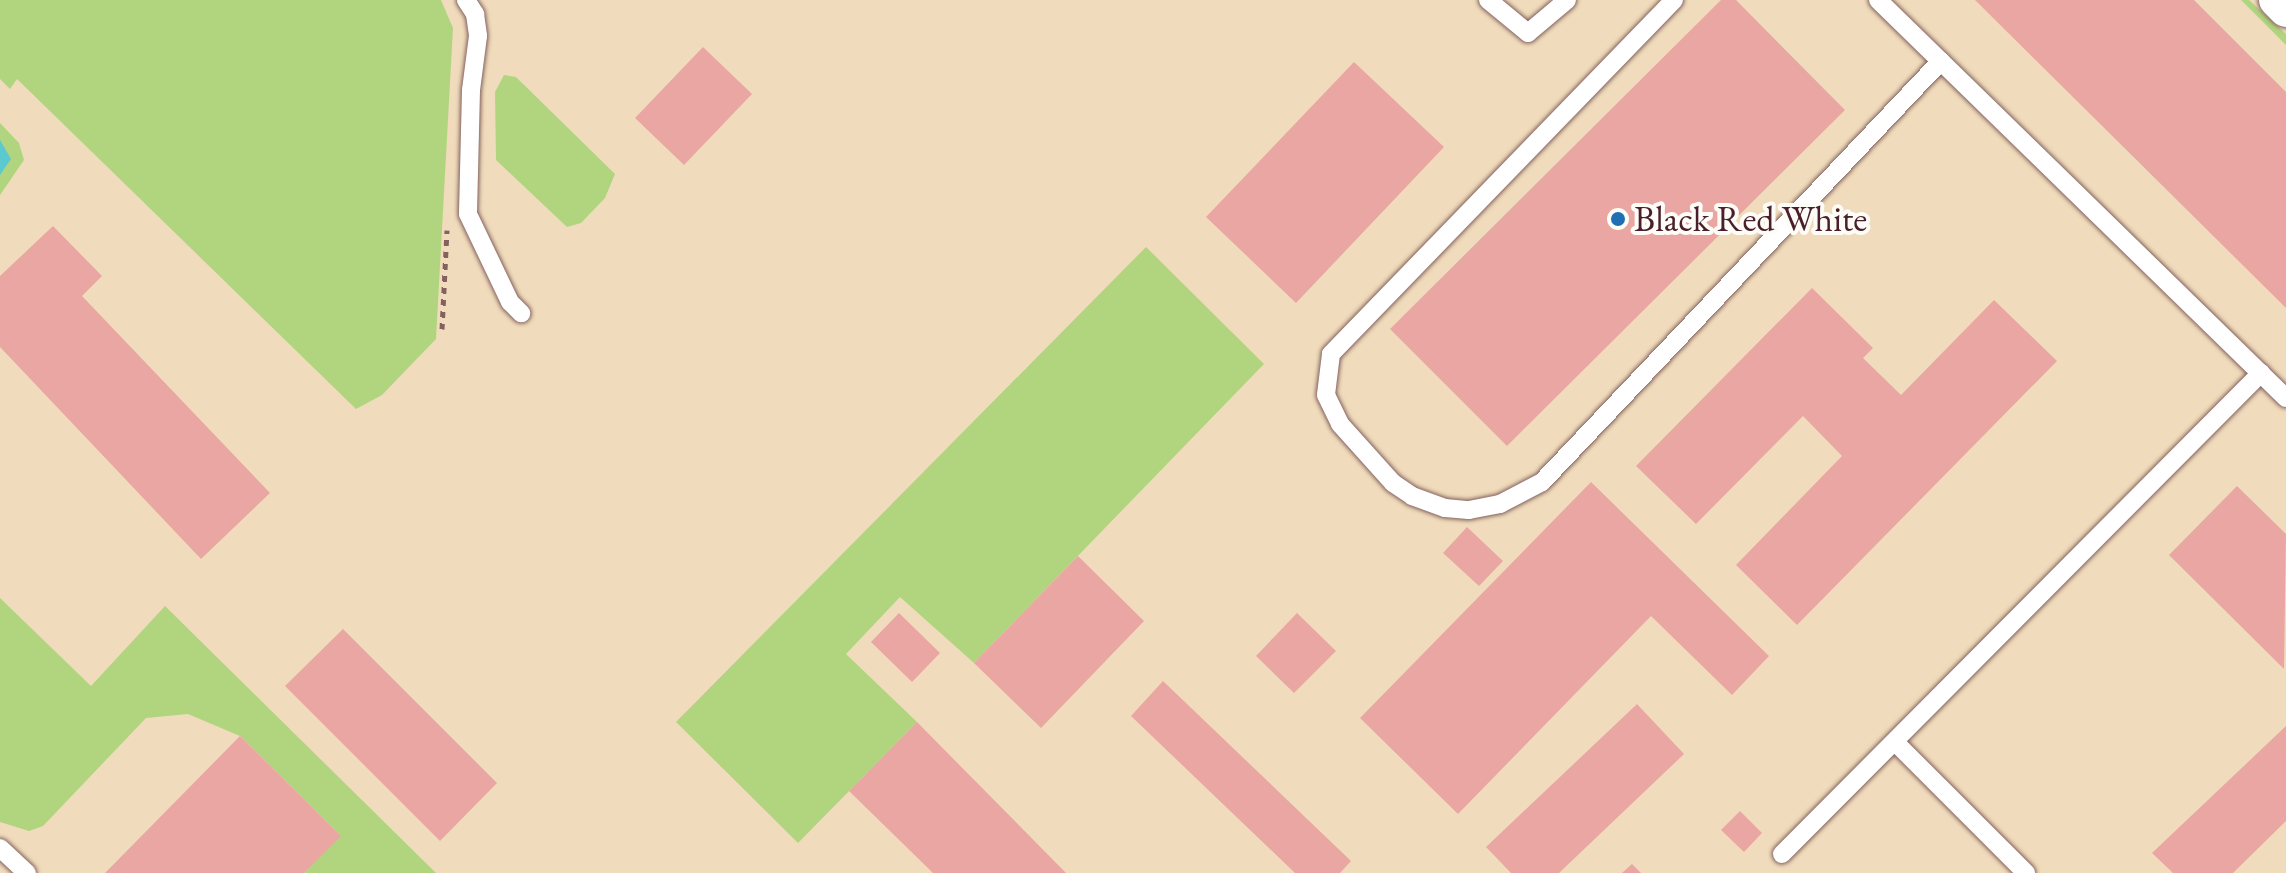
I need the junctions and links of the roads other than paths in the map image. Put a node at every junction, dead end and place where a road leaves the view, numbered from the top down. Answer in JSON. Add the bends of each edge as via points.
{"nodes":[{"id":1,"x":466,"y":0,"type":"edge"},
{"id":2,"x":1488,"y":0,"type":"edge"},
{"id":3,"x":1567,"y":0,"type":"edge"},
{"id":4,"x":1674,"y":0,"type":"edge"},
{"id":5,"x":1878,"y":0,"type":"edge"},
{"id":6,"x":2276,"y":0,"type":"edge"},
{"id":7,"x":2286,"y":10,"type":"edge"},
{"id":8,"x":1941,"y":61,"type":"junction"},
{"id":9,"x":521,"y":313,"type":"dead end"},
{"id":10,"x":2261,"y":373,"type":"junction"},
{"id":11,"x":2286,"y":398,"type":"edge"},
{"id":12,"x":1896,"y":743,"type":"junction"},
{"id":13,"x":0,"y":848,"type":"edge"},
{"id":14,"x":1782,"y":854,"type":"dead end"},
{"id":15,"x":27,"y":873,"type":"edge"},
{"id":16,"x":2026,"y":873,"type":"edge"}],
"edges":[{"from":1,"to":9,"type":"lane","via":[[475,14],[478,36],[468,214],[510,302]]},
{"from":2,"to":3,"type":"lane","via":[[1528,33]]},
{"from":4,"to":8,"type":"lane","via":[[1331,354],[1326,395],[1340,424],[1393,483],[1412,496],[1469,510],[1500,504],[1542,482]]},
{"from":5,"to":8,"type":"lane"},
{"from":6,"to":7,"type":"street"},
{"from":8,"to":10,"type":"lane"},
{"from":10,"to":11,"type":"lane"},
{"from":10,"to":12,"type":"lane"},
{"from":12,"to":14,"type":"lane"},
{"from":12,"to":16,"type":"lane"},
{"from":13,"to":15,"type":"lane"}]}
